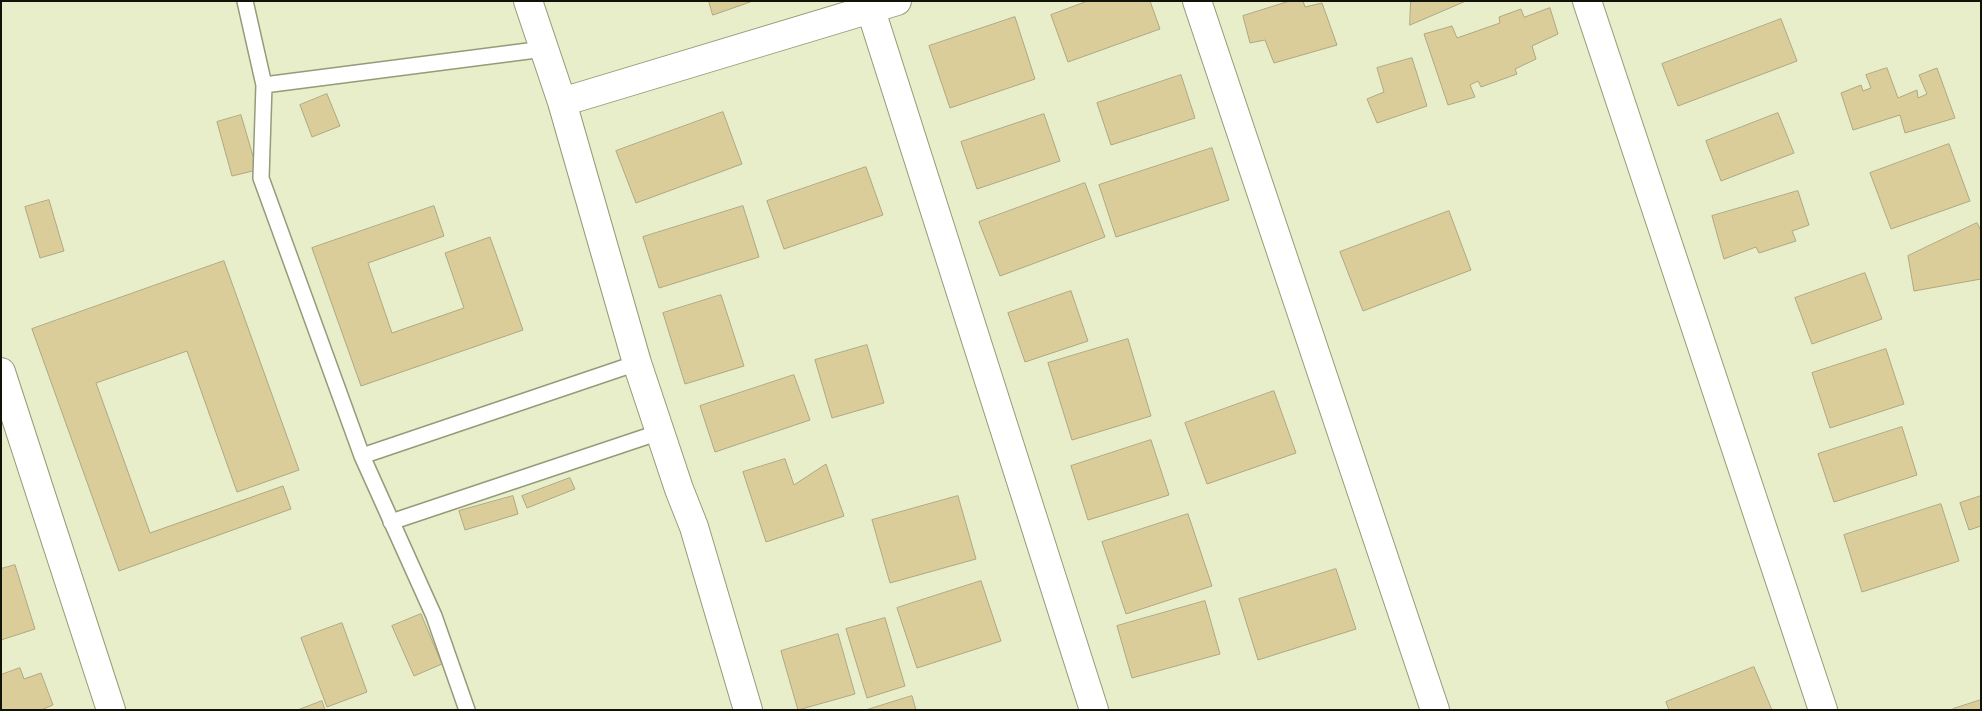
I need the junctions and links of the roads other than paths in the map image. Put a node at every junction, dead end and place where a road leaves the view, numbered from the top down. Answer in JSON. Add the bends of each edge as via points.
{"nodes":[{"id":1,"x":245,"y":1,"type":"edge"},
{"id":2,"x":528,"y":1,"type":"edge"},
{"id":3,"x":897,"y":1,"type":"edge"},
{"id":4,"x":1197,"y":1,"type":"edge"},
{"id":5,"x":1587,"y":1,"type":"edge"},
{"id":6,"x":869,"y":5,"type":"edge"},
{"id":7,"x":544,"y":50,"type":"junction"},
{"id":8,"x":264,"y":85,"type":"junction"},
{"id":9,"x":562,"y":102,"type":"junction"},
{"id":10,"x":637,"y":363,"type":"junction"},
{"id":11,"x":1,"y":372,"type":"edge"},
{"id":12,"x":660,"y":432,"type":"junction"},
{"id":13,"x":362,"y":456,"type":"junction"},
{"id":14,"x":391,"y":522,"type":"junction"},
{"id":15,"x":111,"y":710,"type":"edge"},
{"id":16,"x":467,"y":710,"type":"edge"},
{"id":17,"x":748,"y":710,"type":"edge"},
{"id":18,"x":1094,"y":710,"type":"edge"},
{"id":19,"x":1435,"y":710,"type":"edge"},
{"id":20,"x":1823,"y":710,"type":"edge"}],
"edges":[{"from":1,"to":8,"type":"lane"},
{"from":2,"to":7,"type":"street"},
{"from":3,"to":6,"type":"street"},
{"from":4,"to":19,"type":"street"},
{"from":5,"to":20,"type":"street"},
{"from":6,"to":9,"type":"street"},
{"from":6,"to":18,"type":"street"},
{"from":7,"to":8,"type":"lane"},
{"from":7,"to":9,"type":"street"},
{"from":8,"to":13,"type":"lane","via":[[262,178]]},
{"from":9,"to":10,"type":"street"},
{"from":10,"to":12,"type":"street"},
{"from":10,"to":13,"type":"lane"},
{"from":11,"to":15,"type":"street"},
{"from":12,"to":14,"type":"lane"},
{"from":12,"to":17,"type":"street","via":[[697,536]]},
{"from":13,"to":14,"type":"lane"},
{"from":14,"to":16,"type":"lane","via":[[434,616]]}]}
